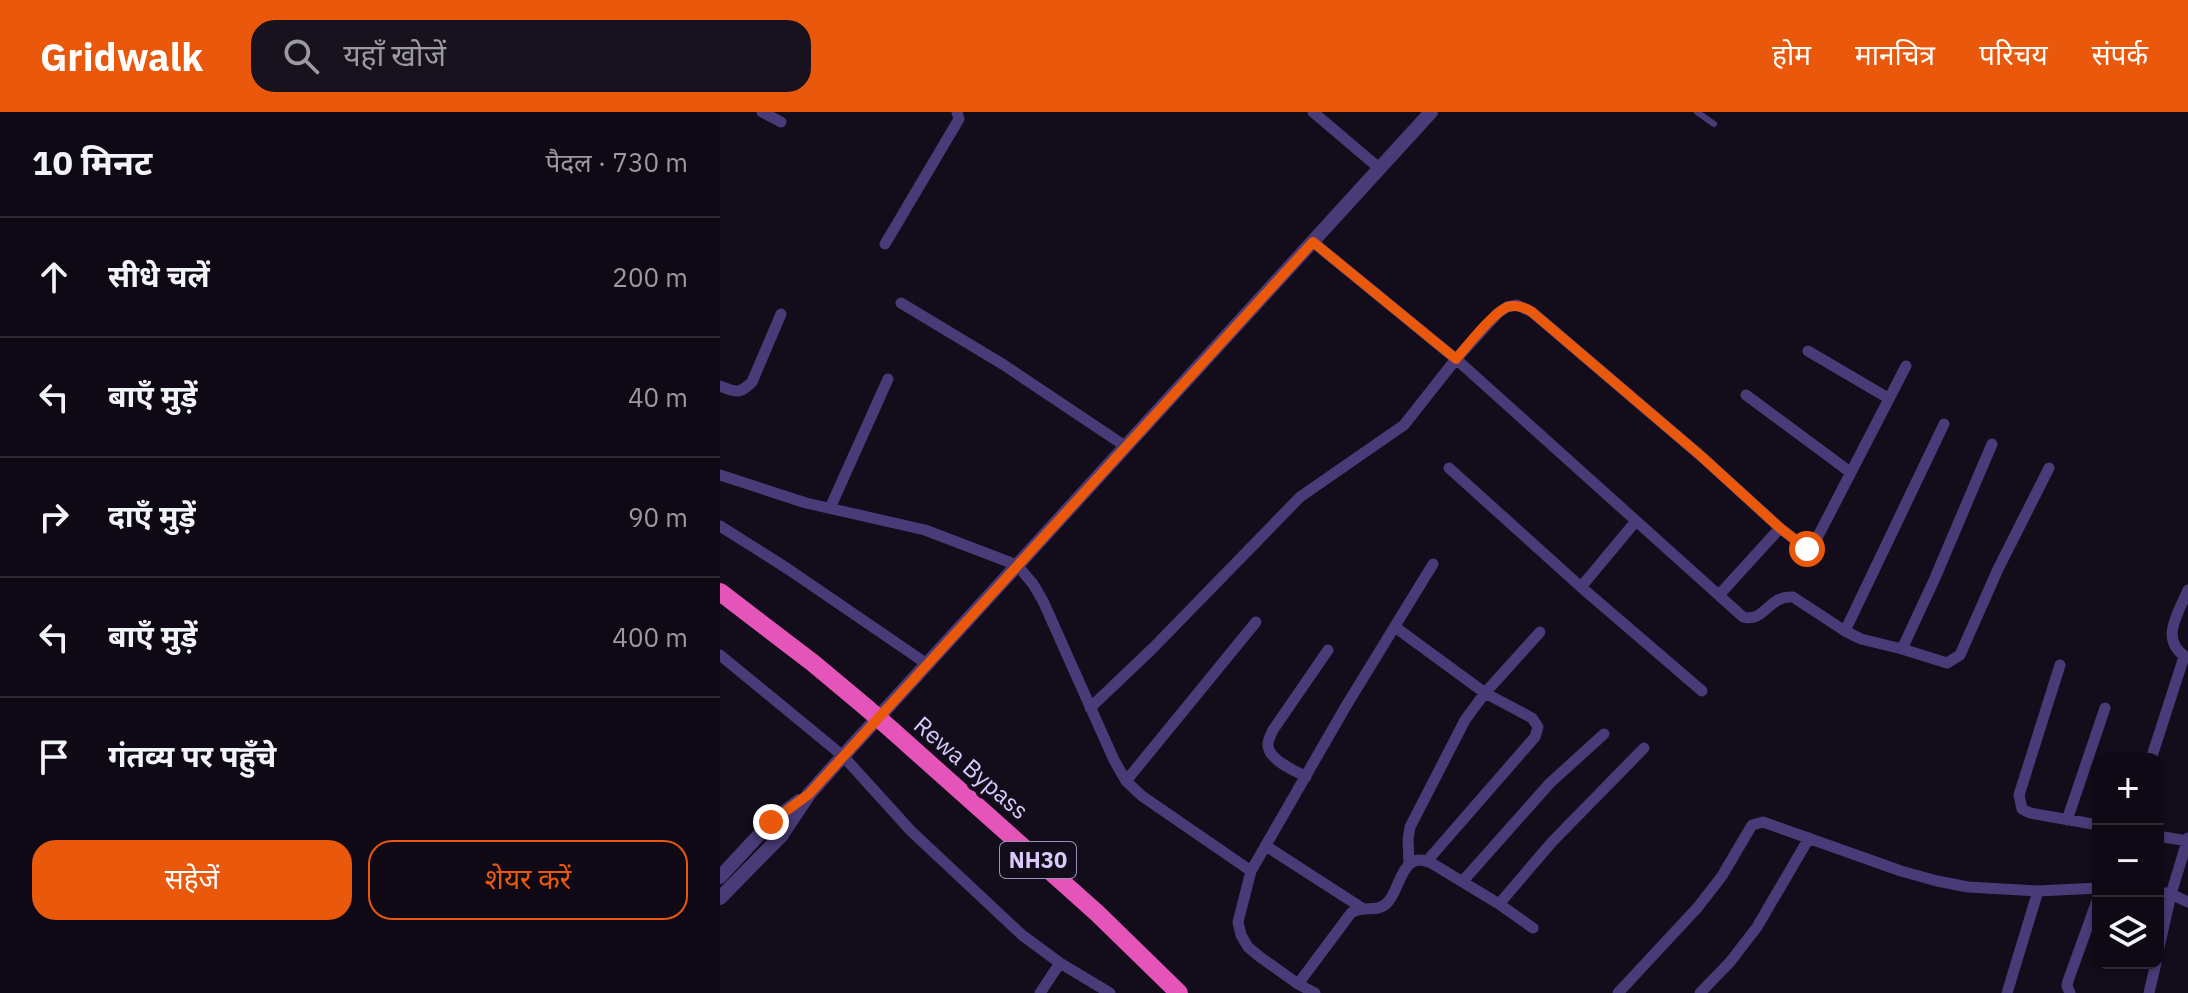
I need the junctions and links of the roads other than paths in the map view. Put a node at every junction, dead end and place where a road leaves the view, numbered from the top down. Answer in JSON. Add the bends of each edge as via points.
{"nodes":[{"id":1,"x":762,"y":112,"type":"edge"},
{"id":2,"x":957,"y":112,"type":"edge"},
{"id":3,"x":1313,"y":112,"type":"edge"},
{"id":4,"x":1431,"y":112,"type":"edge"},
{"id":5,"x":1697,"y":112,"type":"edge"},
{"id":6,"x":781,"y":122,"type":"dead end"},
{"id":7,"x":1714,"y":124,"type":"dead end"},
{"id":8,"x":1379,"y":168,"type":"junction"},
{"id":9,"x":1313,"y":242,"type":"junction"},
{"id":10,"x":885,"y":244,"type":"dead end"},
{"id":11,"x":901,"y":303,"type":"dead end"},
{"id":12,"x":781,"y":314,"type":"dead end"},
{"id":13,"x":1808,"y":351,"type":"dead end"},
{"id":14,"x":1456,"y":359,"type":"junction"},
{"id":15,"x":1906,"y":366,"type":"dead end"},
{"id":16,"x":888,"y":379,"type":"dead end"},
{"id":17,"x":720,"y":386,"type":"edge"},
{"id":18,"x":1746,"y":395,"type":"dead end"},
{"id":19,"x":1888,"y":398,"type":"junction"},
{"id":20,"x":1944,"y":424,"type":"dead end"},
{"id":21,"x":1992,"y":444,"type":"dead end"},
{"id":22,"x":1125,"y":446,"type":"junction"},
{"id":23,"x":1449,"y":468,"type":"dead end"},
{"id":24,"x":2049,"y":468,"type":"dead end"},
{"id":25,"x":1850,"y":472,"type":"junction"},
{"id":26,"x":720,"y":475,"type":"edge"},
{"id":27,"x":830,"y":508,"type":"junction"},
{"id":28,"x":1636,"y":521,"type":"junction"},
{"id":29,"x":720,"y":526,"type":"edge"},
{"id":30,"x":1780,"y":528,"type":"junction"},
{"id":31,"x":1433,"y":564,"type":"dead end"},
{"id":32,"x":1017,"y":565,"type":"junction"},
{"id":33,"x":1581,"y":587,"type":"junction"},
{"id":34,"x":2188,"y":590,"type":"edge"},
{"id":35,"x":720,"y":592,"type":"edge"},
{"id":36,"x":1719,"y":595,"type":"junction"},
{"id":37,"x":1256,"y":622,"type":"dead end"},
{"id":38,"x":1395,"y":627,"type":"junction"},
{"id":39,"x":1845,"y":631,"type":"junction"},
{"id":40,"x":1540,"y":632,"type":"dead end"},
{"id":41,"x":1902,"y":649,"type":"junction"},
{"id":42,"x":1328,"y":650,"type":"dead end"},
{"id":43,"x":720,"y":655,"type":"edge"},
{"id":44,"x":2186,"y":658,"type":"edge"},
{"id":45,"x":927,"y":664,"type":"junction"},
{"id":46,"x":2060,"y":665,"type":"dead end"},
{"id":47,"x":1702,"y":691,"type":"dead end"},
{"id":48,"x":1485,"y":693,"type":"junction"},
{"id":49,"x":1090,"y":708,"type":"junction"},
{"id":50,"x":2105,"y":708,"type":"dead end"},
{"id":51,"x":1604,"y":734,"type":"dead end"},
{"id":52,"x":1644,"y":748,"type":"dead end"},
{"id":53,"x":2153,"y":753,"type":"edge"},
{"id":54,"x":843,"y":756,"type":"junction"},
{"id":55,"x":1306,"y":777,"type":"junction"},
{"id":56,"x":1126,"y":781,"type":"junction"},
{"id":57,"x":809,"y":794,"type":"junction"},
{"id":58,"x":2067,"y":820,"type":"junction"},
{"id":59,"x":2092,"y":824,"type":"edge"},
{"id":60,"x":2164,"y":837,"type":"edge"},
{"id":61,"x":1809,"y":838,"type":"junction"},
{"id":62,"x":2188,"y":840,"type":"edge"},
{"id":63,"x":1266,"y":846,"type":"junction"},
{"id":64,"x":1427,"y":861,"type":"junction"},
{"id":65,"x":1409,"y":863,"type":"junction"},
{"id":66,"x":1251,"y":871,"type":"junction"},
{"id":67,"x":720,"y":877,"type":"edge"},
{"id":68,"x":1462,"y":882,"type":"junction"},
{"id":69,"x":2092,"y":888,"type":"edge"},
{"id":70,"x":2038,"y":891,"type":"junction"},
{"id":71,"x":2164,"y":893,"type":"edge"},
{"id":72,"x":720,"y":898,"type":"edge"},
{"id":73,"x":2188,"y":902,"type":"edge"},
{"id":74,"x":1499,"y":904,"type":"junction"},
{"id":75,"x":1362,"y":908,"type":"junction"},
{"id":76,"x":2092,"y":915,"type":"edge"},
{"id":77,"x":1533,"y":928,"type":"dead end"},
{"id":78,"x":1060,"y":963,"type":"junction"},
{"id":79,"x":2155,"y":969,"type":"edge"},
{"id":80,"x":1298,"y":984,"type":"junction"},
{"id":81,"x":1040,"y":993,"type":"edge"},
{"id":82,"x":1110,"y":993,"type":"edge"},
{"id":83,"x":1179,"y":993,"type":"edge"},
{"id":84,"x":1315,"y":993,"type":"edge"},
{"id":85,"x":1618,"y":993,"type":"edge"},
{"id":86,"x":1700,"y":993,"type":"edge"},
{"id":87,"x":2007,"y":993,"type":"edge"},
{"id":88,"x":2070,"y":993,"type":"edge"},
{"id":89,"x":2149,"y":993,"type":"edge"}],
"edges":[{"from":1,"to":6,"type":"street"},
{"from":2,"to":10,"type":"street","via":[[959,119]]},
{"from":3,"to":8,"type":"street"},
{"from":4,"to":8,"type":"street"},
{"from":5,"to":7,"type":"lane"},
{"from":8,"to":9,"type":"street"},
{"from":9,"to":14,"type":"street"},
{"from":9,"to":22,"type":"street"},
{"from":11,"to":22,"type":"street"},
{"from":12,"to":17,"type":"street","via":[[752,382],[735,392]]},
{"from":13,"to":19,"type":"street"},
{"from":14,"to":28,"type":"street"},
{"from":14,"to":30,"type":"street","via":[[1498,313],[1525,307]]},
{"from":14,"to":49,"type":"street","via":[[1404,425],[1300,497]]},
{"from":15,"to":19,"type":"street"},
{"from":16,"to":27,"type":"street"},
{"from":18,"to":25,"type":"street"},
{"from":19,"to":25,"type":"street"},
{"from":20,"to":39,"type":"street"},
{"from":21,"to":41,"type":"street"},
{"from":22,"to":32,"type":"street"},
{"from":23,"to":33,"type":"street"},
{"from":24,"to":41,"type":"street","via":[[1960,655],[1947,663]]},
{"from":25,"to":30,"type":"street","via":[[1810,548]]},
{"from":26,"to":27,"type":"street"},
{"from":27,"to":32,"type":"street","via":[[925,530]]},
{"from":28,"to":33,"type":"street"},
{"from":28,"to":36,"type":"street"},
{"from":29,"to":45,"type":"street"},
{"from":30,"to":36,"type":"street"},
{"from":31,"to":38,"type":"street"},
{"from":32,"to":45,"type":"street"},
{"from":32,"to":49,"type":"street","via":[[1043,601]]},
{"from":33,"to":47,"type":"street"},
{"from":34,"to":44,"type":"street","via":[[2171,637]]},
{"from":35,"to":83,"type":"highway","name":"Rewa Bypass","number":"NH30","bridge":true,"via":[[868,709]]},
{"from":36,"to":39,"type":"street","via":[[1752,619],[1776,599],[1793,597]]},
{"from":37,"to":56,"type":"street"},
{"from":38,"to":48,"type":"street"},
{"from":38,"to":55,"type":"street"},
{"from":39,"to":41,"type":"street"},
{"from":40,"to":48,"type":"street"},
{"from":42,"to":55,"type":"street","via":[[1268,743],[1276,759]]},
{"from":43,"to":54,"type":"street"},
{"from":44,"to":53,"type":"street"},
{"from":45,"to":54,"type":"street"},
{"from":46,"to":58,"type":"street","via":[[2019,795],[2022,809]]},
{"from":48,"to":64,"type":"street","via":[[1532,718],[1538,727],[1535,737]]},
{"from":48,"to":65,"type":"street","via":[[1465,720],[1415,816]]},
{"from":49,"to":56,"type":"street"},
{"from":50,"to":58,"type":"street"},
{"from":51,"to":68,"type":"street","via":[[1550,783]]},
{"from":52,"to":74,"type":"street"},
{"from":54,"to":57,"type":"street"},
{"from":54,"to":78,"type":"street","via":[[911,831],[1022,935]]},
{"from":55,"to":63,"type":"street"},
{"from":56,"to":66,"type":"street"},
{"from":57,"to":67,"type":"street","via":[[771,822]]},
{"from":57,"to":72,"type":"street","via":[[781,836]]},
{"from":58,"to":59,"type":"street"},
{"from":60,"to":62,"type":"street"},
{"from":61,"to":70,"type":"street","via":[[1937,881]]},
{"from":61,"to":85,"type":"street","via":[[1763,822],[1752,825],[1698,907]]},
{"from":61,"to":86,"type":"street","via":[[1757,927]]},
{"from":62,"to":71,"type":"street"},
{"from":63,"to":66,"type":"street"},
{"from":63,"to":75,"type":"street"},
{"from":64,"to":65,"type":"street"},
{"from":64,"to":68,"type":"street"},
{"from":65,"to":75,"type":"street","via":[[1388,902]]},
{"from":66,"to":80,"type":"street","via":[[1238,922],[1241,935],[1248,947]]},
{"from":68,"to":74,"type":"street"},
{"from":69,"to":70,"type":"street"},
{"from":70,"to":87,"type":"street"},
{"from":71,"to":73,"type":"street"},
{"from":74,"to":77,"type":"street"},
{"from":75,"to":80,"type":"street","via":[[1351,913]]},
{"from":76,"to":88,"type":"street","via":[[2068,981]]},
{"from":78,"to":81,"type":"street"},
{"from":78,"to":82,"type":"street"},
{"from":79,"to":89,"type":"street"},
{"from":80,"to":84,"type":"street"}]}
